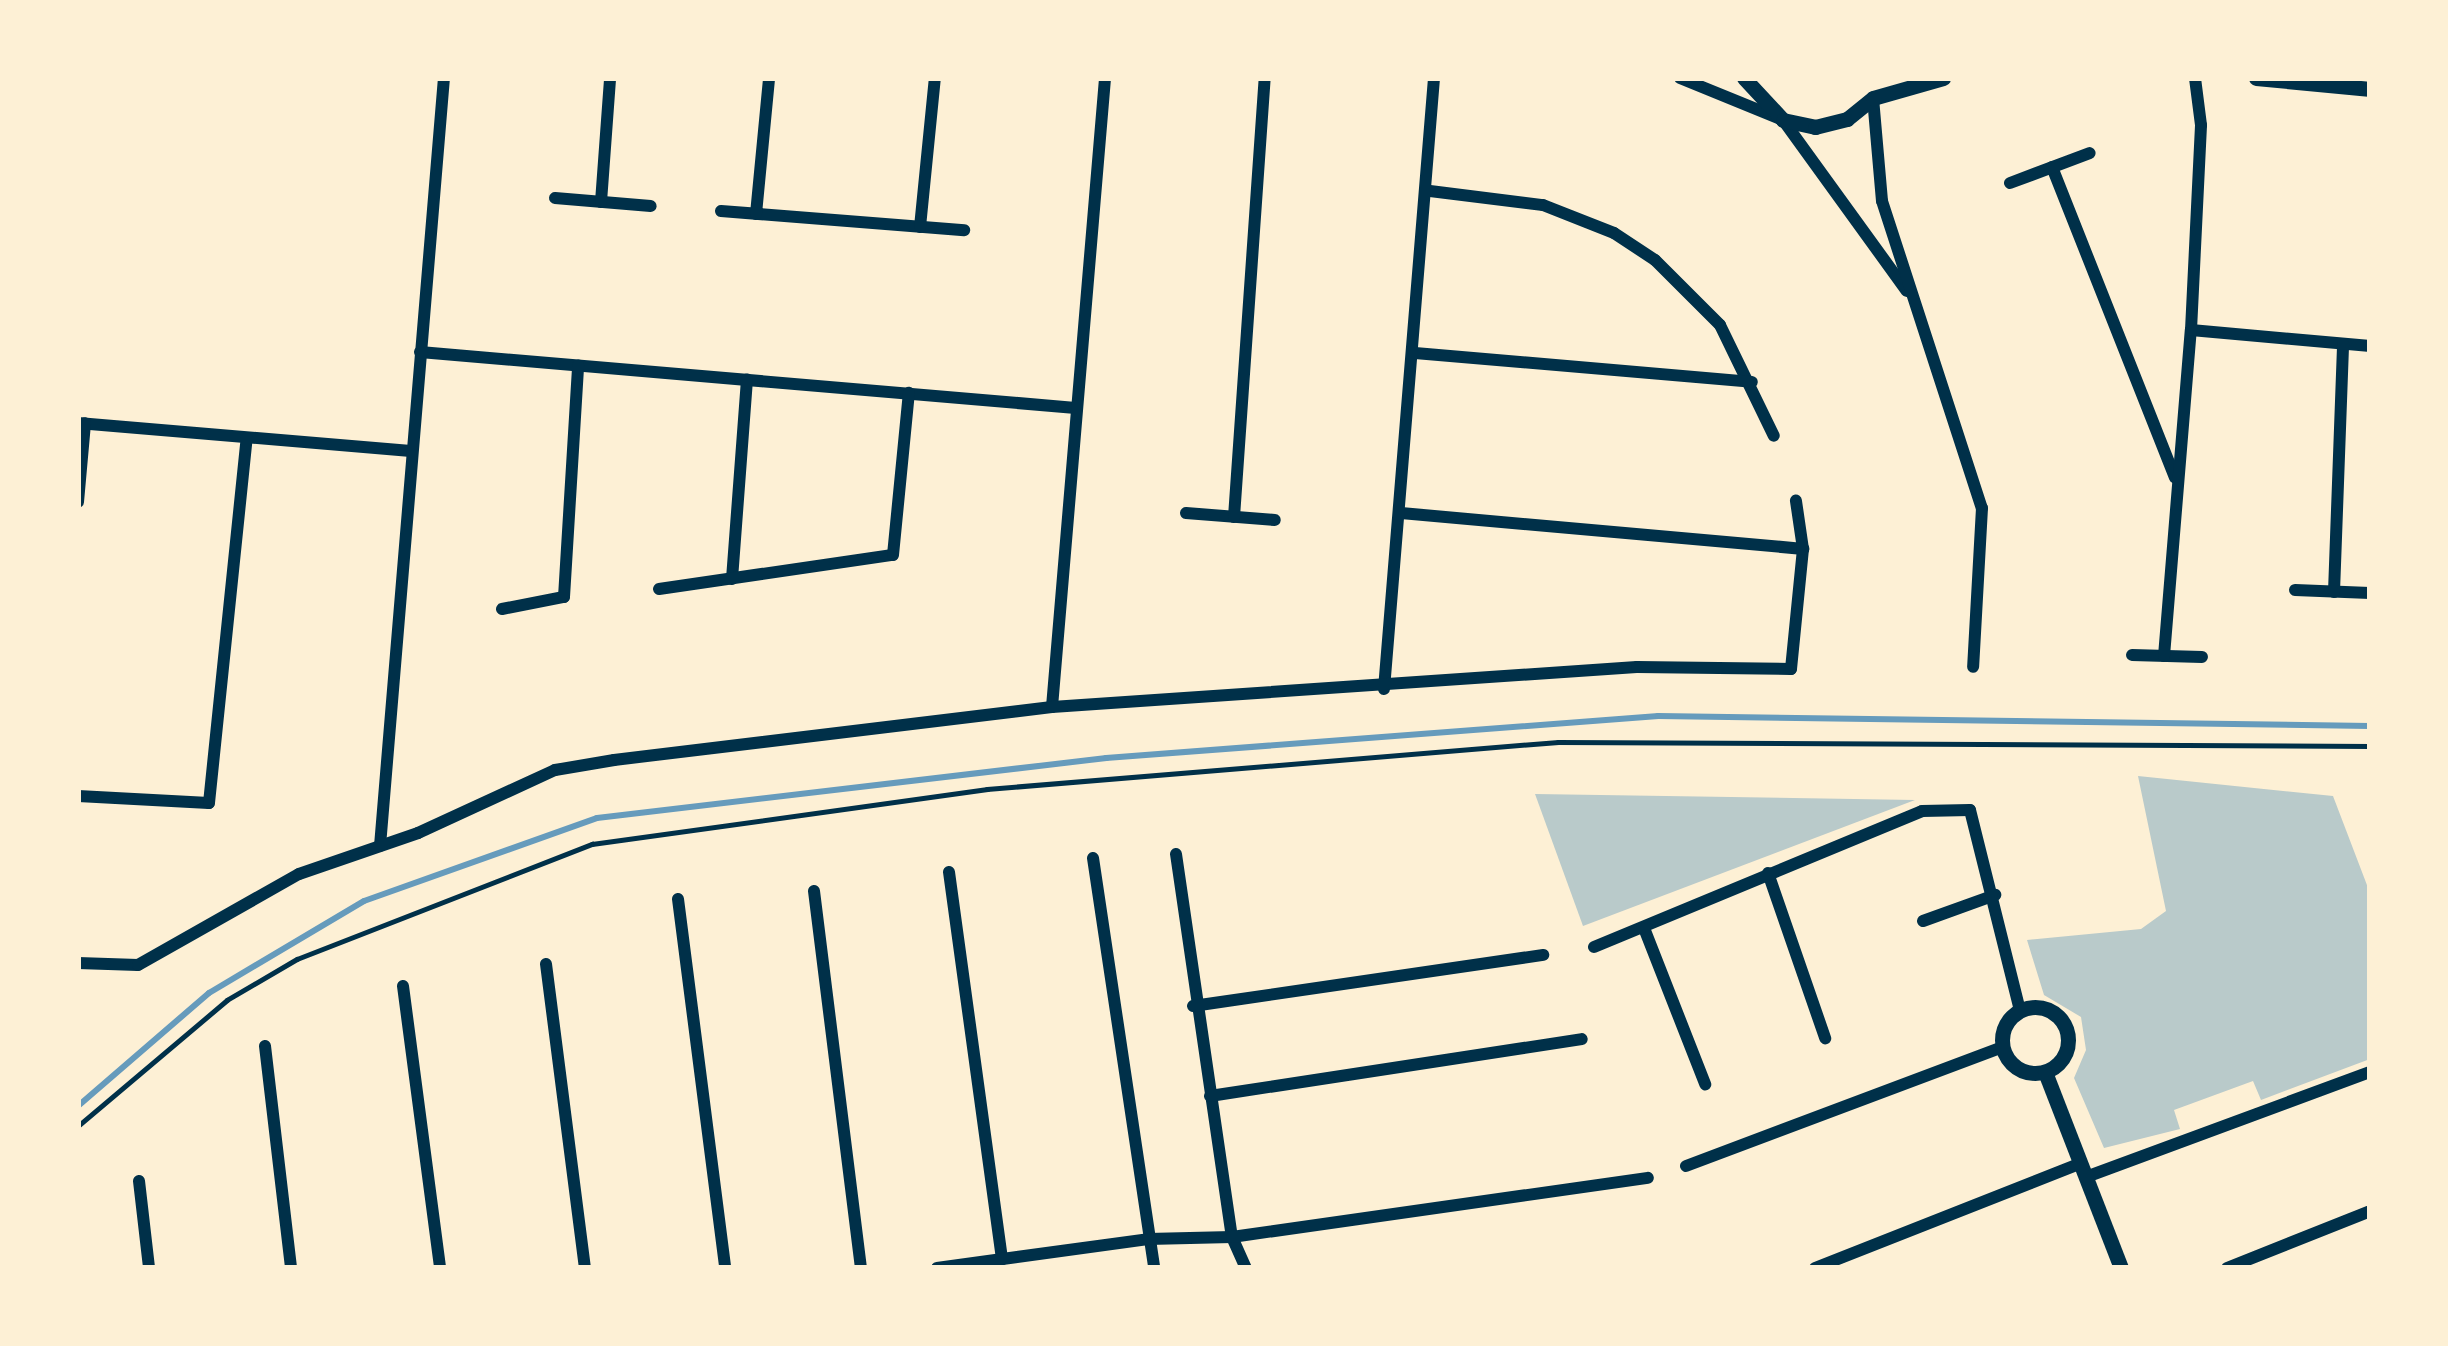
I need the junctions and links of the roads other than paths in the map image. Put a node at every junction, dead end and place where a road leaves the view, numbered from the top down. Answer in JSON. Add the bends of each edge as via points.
{"nodes":[{"id":1,"x":443,"y":78,"type":"edge"},
{"id":2,"x":610,"y":78,"type":"edge"},
{"id":3,"x":769,"y":78,"type":"edge"},
{"id":4,"x":935,"y":78,"type":"edge"},
{"id":5,"x":1105,"y":78,"type":"edge"},
{"id":6,"x":1264,"y":78,"type":"edge"},
{"id":7,"x":1434,"y":78,"type":"edge"},
{"id":8,"x":1680,"y":78,"type":"edge"},
{"id":9,"x":1744,"y":78,"type":"edge"},
{"id":10,"x":1883,"y":78,"type":"edge"},
{"id":11,"x":1942,"y":78,"type":"edge"},
{"id":12,"x":2194,"y":78,"type":"edge"},
{"id":13,"x":2256,"y":78,"type":"edge"},
{"id":14,"x":2370,"y":89,"type":"edge"},
{"id":15,"x":1873,"y":98,"type":"junction"},
{"id":16,"x":1783,"y":120,"type":"junction"},
{"id":17,"x":2090,"y":153,"type":"dead end"},
{"id":18,"x":2052,"y":167,"type":"junction"},
{"id":19,"x":2010,"y":183,"type":"dead end"},
{"id":20,"x":1430,"y":191,"type":"junction"},
{"id":21,"x":555,"y":198,"type":"dead end"},
{"id":22,"x":601,"y":202,"type":"junction"},
{"id":23,"x":651,"y":206,"type":"dead end"},
{"id":24,"x":721,"y":211,"type":"dead end"},
{"id":25,"x":756,"y":214,"type":"junction"},
{"id":26,"x":920,"y":227,"type":"junction"},
{"id":27,"x":964,"y":230,"type":"dead end"},
{"id":28,"x":1913,"y":299,"type":"junction"},
{"id":29,"x":2191,"y":330,"type":"junction"},
{"id":30,"x":2344,"y":344,"type":"junction"},
{"id":31,"x":2370,"y":346,"type":"edge"},
{"id":32,"x":420,"y":352,"type":"junction"},
{"id":33,"x":1415,"y":353,"type":"junction"},
{"id":34,"x":578,"y":365,"type":"junction"},
{"id":35,"x":747,"y":380,"type":"junction"},
{"id":36,"x":1752,"y":382,"type":"junction"},
{"id":37,"x":909,"y":394,"type":"junction"},
{"id":38,"x":1076,"y":408,"type":"junction"},
{"id":39,"x":82,"y":423,"type":"edge"},
{"id":40,"x":1774,"y":436,"type":"dead end"},
{"id":41,"x":247,"y":437,"type":"junction"},
{"id":42,"x":411,"y":451,"type":"junction"},
{"id":43,"x":2178,"y":486,"type":"junction"},
{"id":44,"x":1796,"y":500,"type":"dead end"},
{"id":45,"x":78,"y":502,"type":"edge"},
{"id":46,"x":1186,"y":513,"type":"dead end"},
{"id":47,"x":1401,"y":513,"type":"junction"},
{"id":48,"x":1234,"y":517,"type":"junction"},
{"id":49,"x":1275,"y":520,"type":"dead end"},
{"id":50,"x":1803,"y":550,"type":"junction"},
{"id":51,"x":732,"y":580,"type":"junction"},
{"id":52,"x":659,"y":589,"type":"dead end"},
{"id":53,"x":2294,"y":590,"type":"dead end"},
{"id":54,"x":2334,"y":592,"type":"junction"},
{"id":55,"x":2370,"y":593,"type":"edge"},
{"id":56,"x":502,"y":609,"type":"dead end"},
{"id":57,"x":2132,"y":655,"type":"dead end"},
{"id":58,"x":2164,"y":656,"type":"junction"},
{"id":59,"x":2202,"y":657,"type":"dead end"},
{"id":60,"x":1973,"y":667,"type":"dead end"},
{"id":61,"x":1384,"y":689,"type":"junction"},
{"id":62,"x":1052,"y":707,"type":"junction"},
{"id":63,"x":78,"y":796,"type":"edge"},
{"id":64,"x":380,"y":846,"type":"junction"},
{"id":65,"x":1176,"y":854,"type":"dead end"},
{"id":66,"x":1093,"y":859,"type":"dead end"},
{"id":67,"x":949,"y":872,"type":"dead end"},
{"id":68,"x":1768,"y":873,"type":"junction"},
{"id":69,"x":814,"y":891,"type":"dead end"},
{"id":70,"x":1996,"y":895,"type":"junction"},
{"id":71,"x":678,"y":899,"type":"dead end"},
{"id":72,"x":1923,"y":921,"type":"dead end"},
{"id":73,"x":1644,"y":928,"type":"junction"},
{"id":74,"x":1594,"y":947,"type":"dead end"},
{"id":75,"x":1543,"y":955,"type":"dead end"},
{"id":76,"x":78,"y":963,"type":"edge"},
{"id":77,"x":545,"y":964,"type":"dead end"},
{"id":78,"x":404,"y":986,"type":"dead end"},
{"id":79,"x":1193,"y":1006,"type":"junction"},
{"id":80,"x":2020,"y":1011,"type":"junction"},
{"id":81,"x":1825,"y":1038,"type":"dead end"},
{"id":82,"x":1582,"y":1039,"type":"dead end"},
{"id":83,"x":266,"y":1046,"type":"dead end"},
{"id":84,"x":2002,"y":1047,"type":"junction"},
{"id":85,"x":2045,"y":1072,"type":"junction"},
{"id":86,"x":2370,"y":1072,"type":"edge"},
{"id":87,"x":1705,"y":1084,"type":"dead end"},
{"id":88,"x":1210,"y":1096,"type":"junction"},
{"id":89,"x":1686,"y":1166,"type":"dead end"},
{"id":90,"x":2083,"y":1170,"type":"junction"},
{"id":91,"x":1648,"y":1178,"type":"dead end"},
{"id":92,"x":139,"y":1181,"type":"dead end"},
{"id":93,"x":2370,"y":1211,"type":"edge"},
{"id":94,"x":1232,"y":1237,"type":"junction"},
{"id":95,"x":1148,"y":1239,"type":"junction"},
{"id":96,"x":1002,"y":1259,"type":"junction"},
{"id":97,"x":149,"y":1268,"type":"edge"},
{"id":98,"x":291,"y":1268,"type":"edge"},
{"id":99,"x":440,"y":1268,"type":"edge"},
{"id":100,"x":585,"y":1268,"type":"edge"},
{"id":101,"x":725,"y":1268,"type":"edge"},
{"id":102,"x":861,"y":1268,"type":"edge"},
{"id":103,"x":937,"y":1268,"type":"edge"},
{"id":104,"x":1154,"y":1268,"type":"edge"},
{"id":105,"x":1246,"y":1268,"type":"edge"},
{"id":106,"x":1815,"y":1268,"type":"edge"},
{"id":107,"x":2121,"y":1268,"type":"edge"},
{"id":108,"x":2227,"y":1268,"type":"edge"}],
"edges":[{"from":1,"to":32,"type":"street"},
{"from":2,"to":22,"type":"street"},
{"from":3,"to":25,"type":"street"},
{"from":4,"to":26,"type":"street"},
{"from":5,"to":38,"type":"street"},
{"from":6,"to":48,"type":"street"},
{"from":7,"to":20,"type":"street"},
{"from":8,"to":16,"type":"street"},
{"from":9,"to":16,"type":"street"},
{"from":10,"to":15,"type":"street"},
{"from":11,"to":15,"type":"street"},
{"from":12,"to":29,"type":"street","via":[[2200,125]]},
{"from":13,"to":14,"type":"street"},
{"from":15,"to":16,"type":"street","via":[[1831,123]]},
{"from":15,"to":28,"type":"street","via":[[1882,200]]},
{"from":16,"to":28,"type":"street"},
{"from":17,"to":18,"type":"street"},
{"from":18,"to":19,"type":"street"},
{"from":18,"to":43,"type":"street"},
{"from":20,"to":33,"type":"street"},
{"from":20,"to":36,"type":"street","via":[[1543,205],[1614,233],[1691,293]]},
{"from":21,"to":22,"type":"street"},
{"from":22,"to":23,"type":"street"},
{"from":24,"to":25,"type":"street"},
{"from":25,"to":26,"type":"street"},
{"from":26,"to":27,"type":"street"},
{"from":28,"to":60,"type":"street","via":[[1982,508]]},
{"from":29,"to":30,"type":"street"},
{"from":29,"to":43,"type":"street"},
{"from":30,"to":31,"type":"street"},
{"from":30,"to":54,"type":"street"},
{"from":32,"to":34,"type":"street"},
{"from":32,"to":42,"type":"street"},
{"from":33,"to":36,"type":"street"},
{"from":33,"to":47,"type":"street"},
{"from":34,"to":35,"type":"street"},
{"from":34,"to":56,"type":"street","via":[[563,597]]},
{"from":35,"to":37,"type":"street"},
{"from":35,"to":51,"type":"street"},
{"from":36,"to":40,"type":"street"},
{"from":37,"to":38,"type":"street"},
{"from":37,"to":51,"type":"street","via":[[893,554]]},
{"from":38,"to":62,"type":"street"},
{"from":39,"to":41,"type":"street"},
{"from":39,"to":45,"type":"street"},
{"from":41,"to":42,"type":"street"},
{"from":41,"to":63,"type":"street","via":[[209,803]]},
{"from":42,"to":64,"type":"street"},
{"from":43,"to":58,"type":"street"},
{"from":44,"to":50,"type":"street"},
{"from":46,"to":48,"type":"street"},
{"from":47,"to":50,"type":"street"},
{"from":47,"to":61,"type":"street"},
{"from":48,"to":49,"type":"street"},
{"from":50,"to":61,"type":"street","via":[[1791,669],[1637,667]]},
{"from":51,"to":52,"type":"street"},
{"from":53,"to":54,"type":"street"},
{"from":54,"to":55,"type":"street"},
{"from":57,"to":58,"type":"street"},
{"from":58,"to":59,"type":"street"},
{"from":61,"to":62,"type":"street"},
{"from":62,"to":64,"type":"street","via":[[555,770]]},
{"from":64,"to":76,"type":"street","via":[[298,874],[138,965]]},
{"from":65,"to":79,"type":"street"},
{"from":66,"to":95,"type":"street"},
{"from":67,"to":96,"type":"street"},
{"from":68,"to":70,"type":"street","via":[[1922,811],[1970,810]]},
{"from":68,"to":73,"type":"street"},
{"from":68,"to":81,"type":"street"},
{"from":69,"to":102,"type":"street"},
{"from":70,"to":72,"type":"street"},
{"from":70,"to":80,"type":"street"},
{"from":71,"to":101,"type":"street"},
{"from":73,"to":74,"type":"street"},
{"from":73,"to":87,"type":"street"},
{"from":75,"to":79,"type":"street"},
{"from":77,"to":100,"type":"street"},
{"from":78,"to":99,"type":"street"},
{"from":79,"to":88,"type":"street"},
{"from":80,"to":84,"type":"street","via":[[2005,1026]]},
{"from":80,"to":85,"type":"street","via":[[2042,1008],[2066,1029],[2067,1050]]},
{"from":82,"to":88,"type":"street"},
{"from":83,"to":98,"type":"street"},
{"from":84,"to":85,"type":"street","via":[[2015,1067]]},
{"from":84,"to":89,"type":"street"},
{"from":85,"to":90,"type":"street"},
{"from":86,"to":90,"type":"street"},
{"from":88,"to":94,"type":"street"},
{"from":90,"to":106,"type":"street"},
{"from":90,"to":107,"type":"street"},
{"from":91,"to":94,"type":"street"},
{"from":92,"to":97,"type":"street"},
{"from":93,"to":108,"type":"street"},
{"from":94,"to":95,"type":"street"},
{"from":94,"to":105,"type":"street"},
{"from":95,"to":96,"type":"street"},
{"from":95,"to":104,"type":"street"},
{"from":96,"to":103,"type":"street"}]}
